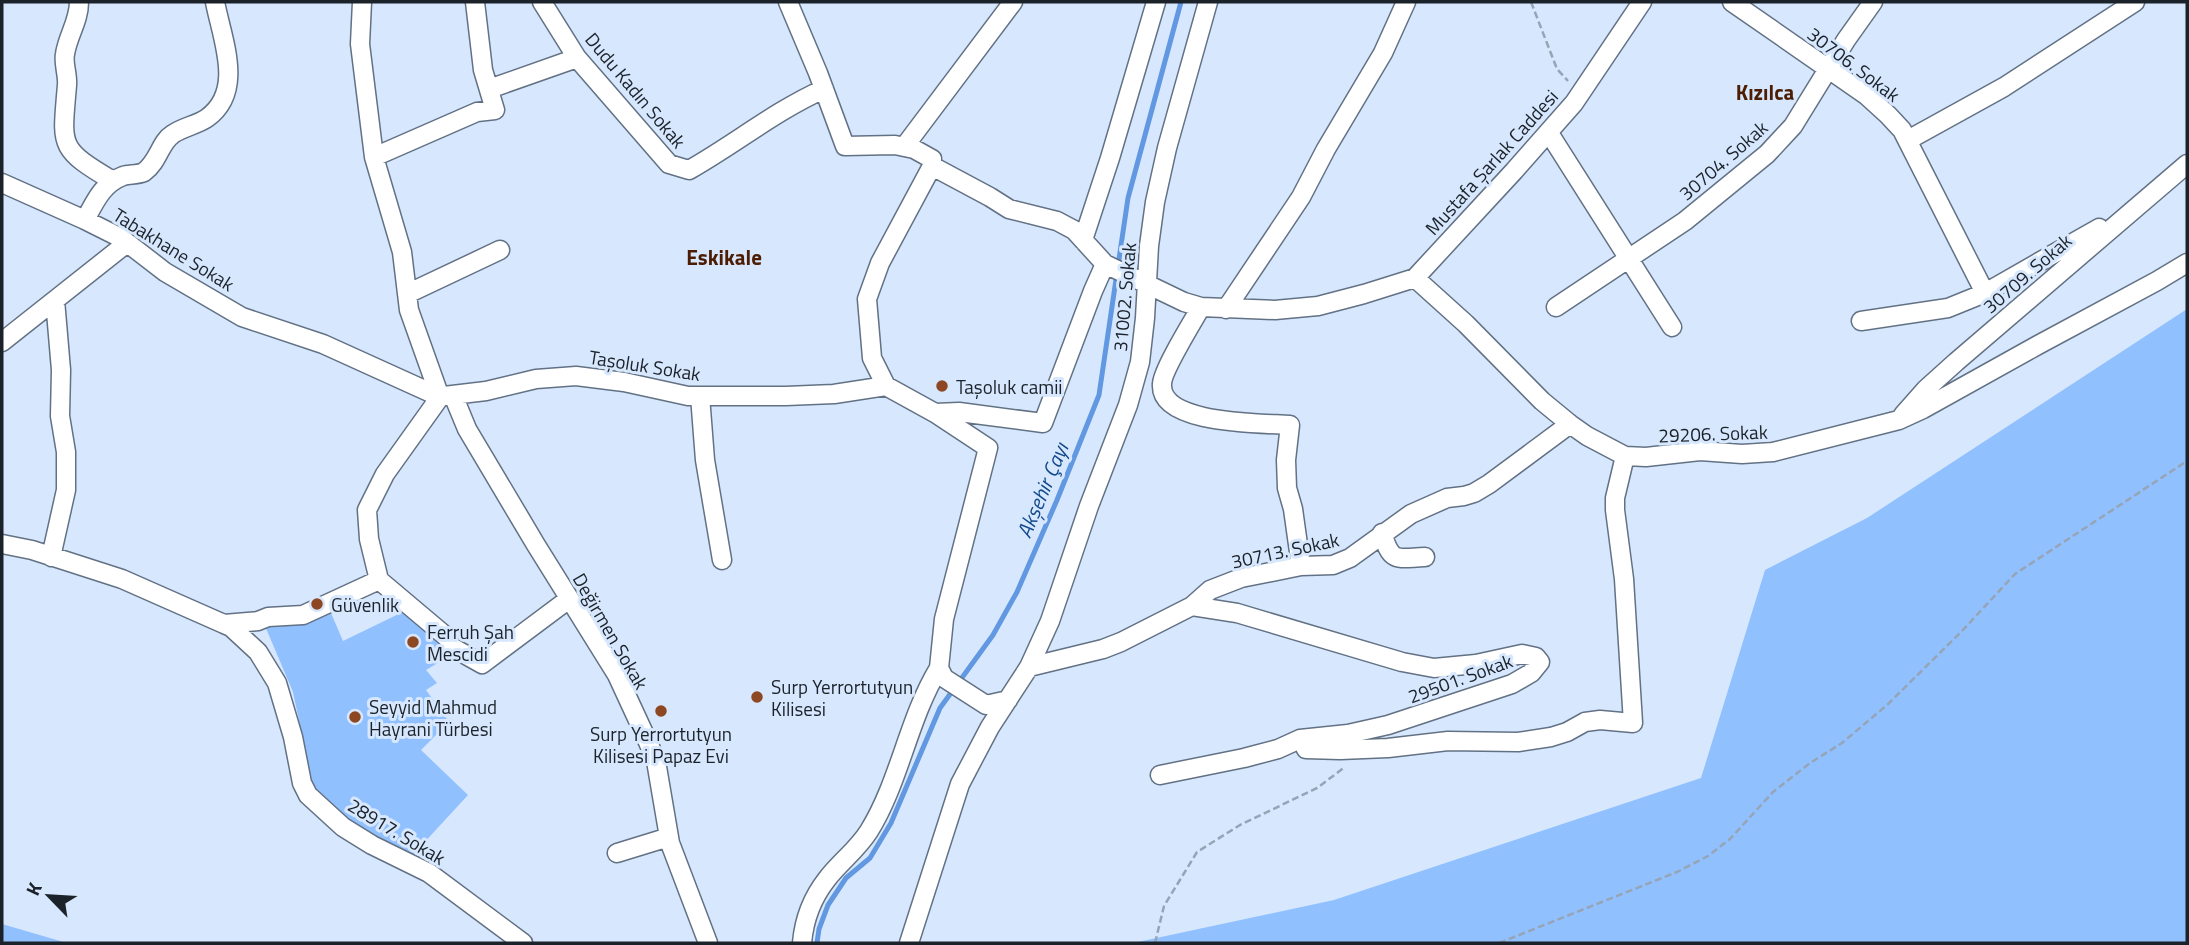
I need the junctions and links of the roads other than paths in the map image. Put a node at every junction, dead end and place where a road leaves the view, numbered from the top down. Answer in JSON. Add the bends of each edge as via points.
{"nodes":[{"id":1,"x":79,"y":2,"type":"edge"},
{"id":2,"x":215,"y":2,"type":"edge"},
{"id":3,"x":362,"y":2,"type":"edge"},
{"id":4,"x":475,"y":2,"type":"edge"},
{"id":5,"x":542,"y":2,"type":"edge"},
{"id":6,"x":788,"y":2,"type":"edge"},
{"id":7,"x":1013,"y":2,"type":"edge"},
{"id":8,"x":1156,"y":2,"type":"edge"},
{"id":9,"x":1208,"y":2,"type":"edge"},
{"id":10,"x":1406,"y":2,"type":"edge"},
{"id":11,"x":1642,"y":2,"type":"edge"},
{"id":12,"x":1731,"y":2,"type":"edge"},
{"id":13,"x":1872,"y":2,"type":"edge"},
{"id":14,"x":2135,"y":2,"type":"edge"},
{"id":15,"x":577,"y":58,"type":"junction"},
{"id":16,"x":1828,"y":69,"type":"junction"},
{"id":17,"x":489,"y":89,"type":"junction"},
{"id":18,"x":824,"y":89,"type":"junction"},
{"id":19,"x":1549,"y":133,"type":"junction"},
{"id":20,"x":1908,"y":140,"type":"junction"},
{"id":21,"x":904,"y":147,"type":"junction"},
{"id":22,"x":374,"y":158,"type":"junction"},
{"id":23,"x":2187,"y":164,"type":"edge"},
{"id":24,"x":932,"y":166,"type":"junction"},
{"id":25,"x":113,"y":180,"type":"junction"},
{"id":26,"x":2,"y":183,"type":"edge"},
{"id":27,"x":2136,"y":208,"type":"junction"},
{"id":28,"x":85,"y":220,"type":"junction"},
{"id":29,"x":1083,"y":240,"type":"junction"},
{"id":30,"x":127,"y":243,"type":"junction"},
{"id":31,"x":500,"y":250,"type":"dead end"},
{"id":32,"x":1629,"y":259,"type":"junction"},
{"id":33,"x":2187,"y":263,"type":"edge"},
{"id":34,"x":1105,"y":264,"type":"junction"},
{"id":35,"x":1415,"y":278,"type":"junction"},
{"id":36,"x":1147,"y":284,"type":"junction"},
{"id":37,"x":1984,"y":293,"type":"junction"},
{"id":38,"x":407,"y":294,"type":"junction"},
{"id":39,"x":55,"y":300,"type":"junction"},
{"id":40,"x":1201,"y":307,"type":"junction"},
{"id":41,"x":1556,"y":307,"type":"dead end"},
{"id":42,"x":1226,"y":309,"type":"junction"},
{"id":43,"x":1861,"y":321,"type":"dead end"},
{"id":44,"x":1672,"y":327,"type":"dead end"},
{"id":45,"x":2,"y":342,"type":"edge"},
{"id":46,"x":886,"y":386,"type":"junction"},
{"id":47,"x":446,"y":396,"type":"junction"},
{"id":48,"x":700,"y":396,"type":"junction"},
{"id":49,"x":935,"y":413,"type":"junction"},
{"id":50,"x":1899,"y":420,"type":"junction"},
{"id":51,"x":1570,"y":424,"type":"junction"},
{"id":52,"x":1625,"y":456,"type":"junction"},
{"id":53,"x":1382,"y":533,"type":"junction"},
{"id":54,"x":2,"y":544,"type":"edge"},
{"id":55,"x":51,"y":557,"type":"junction"},
{"id":56,"x":1425,"y":557,"type":"dead end"},
{"id":57,"x":722,"y":560,"type":"dead end"},
{"id":58,"x":1301,"y":566,"type":"junction"},
{"id":59,"x":379,"y":580,"type":"junction"},
{"id":60,"x":569,"y":599,"type":"junction"},
{"id":61,"x":1192,"y":606,"type":"junction"},
{"id":62,"x":224,"y":624,"type":"junction"},
{"id":63,"x":1029,"y":667,"type":"junction"},
{"id":64,"x":941,"y":673,"type":"junction"},
{"id":65,"x":1008,"y":700,"type":"junction"},
{"id":66,"x":1300,"y":739,"type":"junction"},
{"id":67,"x":1160,"y":775,"type":"dead end"},
{"id":68,"x":669,"y":837,"type":"junction"},
{"id":69,"x":617,"y":853,"type":"dead end"},
{"id":70,"x":523,"y":943,"type":"edge"},
{"id":71,"x":708,"y":943,"type":"edge"},
{"id":72,"x":802,"y":943,"type":"edge"},
{"id":73,"x":909,"y":943,"type":"edge"}],
"edges":[{"from":1,"to":25,"type":"street","via":[[64,57],[68,73],[65,144],[91,168]]},
{"from":2,"to":25,"type":"street","via":[[229,79],[219,107],[207,118],[172,134],[158,158],[142,173]]},
{"from":3,"to":22,"type":"street","name":"Değirmen Sokak","via":[[360,44]]},
{"from":4,"to":17,"type":"street"},
{"from":5,"to":15,"type":"street","name":"Dudu Kadın Sokak"},
{"from":6,"to":18,"type":"street"},
{"from":7,"to":21,"type":"street"},
{"from":8,"to":29,"type":"street"},
{"from":9,"to":36,"type":"street","name":"31002. Sokak","via":[[1164,162]]},
{"from":10,"to":42,"type":"street","via":[[1383,53],[1301,197]]},
{"from":11,"to":19,"type":"street","name":"Mustafa Şarlak Caddesi"},
{"from":12,"to":16,"type":"street","name":"30706. Sokak"},
{"from":13,"to":16,"type":"street","name":"30704. Sokak"},
{"from":14,"to":20,"type":"street","via":[[2004,87]]},
{"from":15,"to":17,"type":"street"},
{"from":15,"to":18,"type":"street","name":"Dudu Kadın Sokak","via":[[669,164],[688,170],[794,102]]},
{"from":16,"to":20,"type":"street","name":"30706. Sokak","via":[[1866,95]]},
{"from":16,"to":32,"type":"street","name":"30704. Sokak","via":[[1793,126],[1767,154]]},
{"from":17,"to":22,"type":"street","via":[[495,110],[477,112]]},
{"from":18,"to":21,"type":"street","via":[[845,146]]},
{"from":19,"to":32,"type":"street"},
{"from":19,"to":35,"type":"street","name":"Mustafa Şarlak Caddesi"},
{"from":20,"to":37,"type":"street","name":"30706. Sokak"},
{"from":21,"to":24,"type":"street","via":[[932,159]]},
{"from":22,"to":38,"type":"street","name":"Değirmen Sokak","via":[[402,252]]},
{"from":23,"to":27,"type":"street","name":"30709. Sokak"},
{"from":24,"to":29,"type":"street","via":[[1009,209],[1057,221]]},
{"from":24,"to":46,"type":"street","via":[[880,263],[867,299],[872,358]]},
{"from":25,"to":28,"type":"street","via":[[100,192]]},
{"from":26,"to":28,"type":"street","name":"Tabakhane Sokak"},
{"from":27,"to":37,"type":"street"},
{"from":27,"to":50,"type":"street","name":"30709. Sokak","via":[[1955,362]]},
{"from":28,"to":30,"type":"street","name":"Tabakhane Sokak"},
{"from":29,"to":34,"type":"street"},
{"from":30,"to":39,"type":"street"},
{"from":30,"to":47,"type":"street","name":"Tabakhane Sokak","via":[[165,272],[242,317],[323,344]]},
{"from":31,"to":38,"type":"street"},
{"from":32,"to":41,"type":"street","name":"30704. Sokak"},
{"from":32,"to":44,"type":"street"},
{"from":33,"to":50,"type":"street","name":"29206. Sokak"},
{"from":34,"to":36,"type":"street"},
{"from":34,"to":49,"type":"street","via":[[1043,423]]},
{"from":35,"to":42,"type":"street","via":[[1318,306]]},
{"from":35,"to":51,"type":"street","name":"29206. Sokak"},
{"from":36,"to":40,"type":"street"},
{"from":36,"to":63,"type":"street","name":"31002. Sokak","via":[[1140,362],[1128,405]]},
{"from":37,"to":43,"type":"street","via":[[1948,308]]},
{"from":38,"to":47,"type":"street","name":"Değirmen Sokak","via":[[409,310]]},
{"from":39,"to":45,"type":"street"},
{"from":39,"to":55,"type":"street","via":[[66,489]]},
{"from":40,"to":42,"type":"street"},
{"from":40,"to":58,"type":"street","via":[[1163,377],[1162,393],[1179,408],[1202,417],[1290,425],[1287,488]]},
{"from":46,"to":48,"type":"street","name":"Taşoluk Sokak","via":[[798,396]]},
{"from":46,"to":49,"type":"street"},
{"from":47,"to":48,"type":"street","name":"Taşoluk Sokak","via":[[576,376]]},
{"from":47,"to":59,"type":"street","via":[[385,474],[368,510],[369,539]]},
{"from":47,"to":60,"type":"street","name":"Değirmen Sokak"},
{"from":48,"to":57,"type":"street","via":[[705,460]]},
{"from":49,"to":64,"type":"street","via":[[988,448],[944,618]]},
{"from":50,"to":52,"type":"street","name":"29206. Sokak","via":[[1773,452]]},
{"from":51,"to":52,"type":"street","name":"29206. Sokak"},
{"from":51,"to":53,"type":"street","name":"30713. Sokak","via":[[1474,493],[1430,504]]},
{"from":52,"to":66,"type":"street","via":[[1615,510],[1633,723],[1585,722],[1532,741],[1448,741],[1369,749],[1306,748]]},
{"from":53,"to":56,"type":"street","via":[[1393,556]]},
{"from":53,"to":58,"type":"street","name":"30713. Sokak","via":[[1333,565]]},
{"from":54,"to":55,"type":"street"},
{"from":55,"to":62,"type":"street","via":[[122,579]]},
{"from":58,"to":61,"type":"street","name":"30713. Sokak","via":[[1241,578],[1210,590]]},
{"from":59,"to":60,"type":"street","via":[[449,639],[450,646],[482,664]]},
{"from":59,"to":62,"type":"street","via":[[303,615]]},
{"from":60,"to":68,"type":"street","name":"Değirmen Sokak","via":[[617,675],[656,761]]},
{"from":61,"to":63,"type":"street","name":"30713. Sokak","via":[[1121,642]]},
{"from":61,"to":66,"type":"street","name":"29501. Sokak","via":[[1237,613],[1434,668],[1522,654],[1540,662],[1523,679],[1446,707],[1370,730]]},
{"from":62,"to":70,"type":"street","name":"28917. Sokak","via":[[258,652],[277,683],[308,795],[343,827],[429,873]]},
{"from":63,"to":65,"type":"street","name":"31002. Sokak"},
{"from":64,"to":65,"type":"street","via":[[986,705]]},
{"from":64,"to":72,"type":"street","via":[[918,714],[878,815],[817,894]]},
{"from":65,"to":73,"type":"street","name":"31002. Sokak","via":[[960,784]]},
{"from":66,"to":67,"type":"street","name":"29501. Sokak","via":[[1244,758]]},
{"from":68,"to":69,"type":"street"},
{"from":68,"to":71,"type":"street","name":"Değirmen Sokak"}]}
